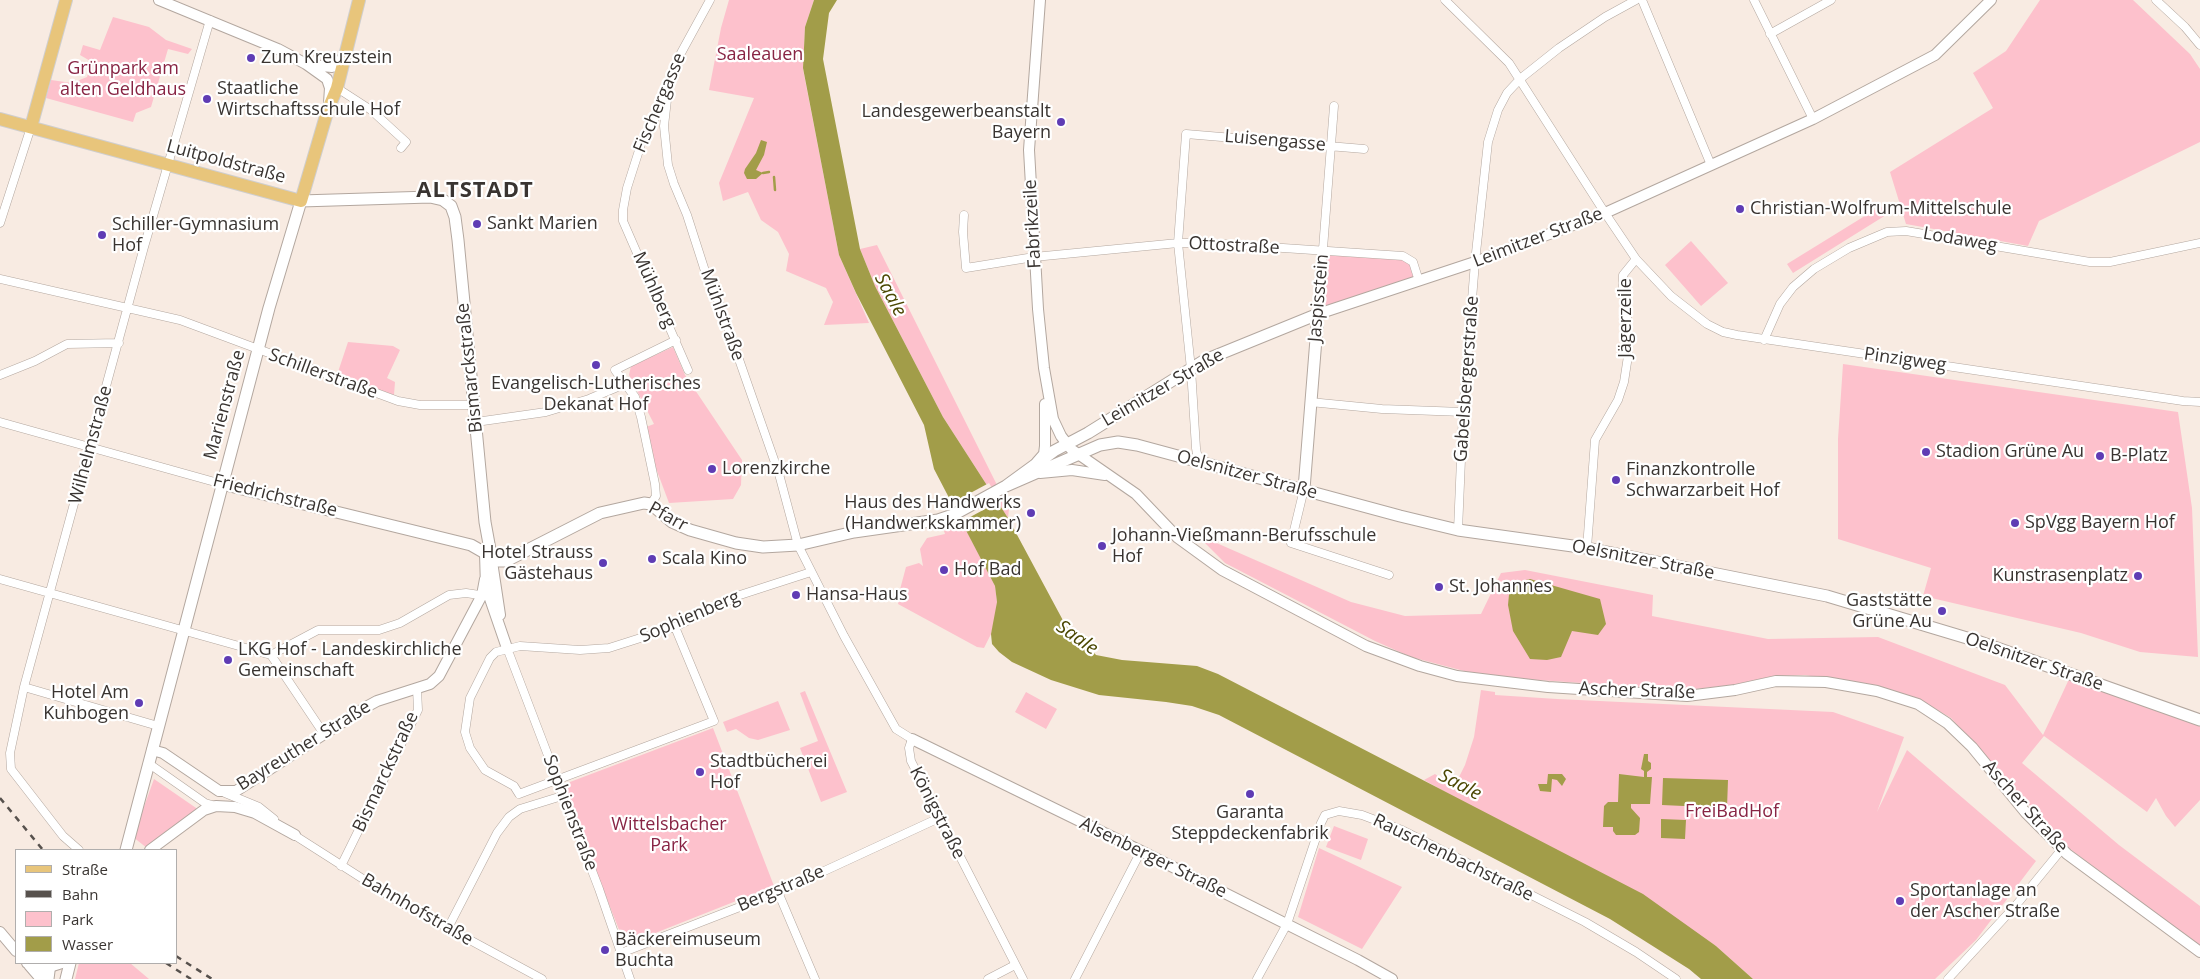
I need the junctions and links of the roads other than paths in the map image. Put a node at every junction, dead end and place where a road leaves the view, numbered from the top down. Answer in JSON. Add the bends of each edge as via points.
{"nodes":[{"id":1,"x":66,"y":0,"type":"edge"},
{"id":2,"x":158,"y":0,"type":"edge"},
{"id":3,"x":359,"y":0,"type":"edge"},
{"id":4,"x":710,"y":0,"type":"edge"},
{"id":5,"x":1040,"y":0,"type":"edge"},
{"id":6,"x":1445,"y":0,"type":"edge"},
{"id":7,"x":1636,"y":0,"type":"edge"},
{"id":8,"x":1642,"y":0,"type":"edge"},
{"id":9,"x":1754,"y":0,"type":"edge"},
{"id":10,"x":1832,"y":0,"type":"edge"},
{"id":11,"x":1991,"y":0,"type":"edge"},
{"id":12,"x":2156,"y":0,"type":"edge"},
{"id":13,"x":210,"y":20,"type":"junction"},
{"id":14,"x":1770,"y":34,"type":"junction"},
{"id":15,"x":2200,"y":45,"type":"edge"},
{"id":16,"x":345,"y":53,"type":"junction"},
{"id":17,"x":306,"y":64,"type":"junction"},
{"id":18,"x":336,"y":65,"type":"junction"},
{"id":19,"x":1520,"y":79,"type":"junction"},
{"id":20,"x":669,"y":82,"type":"junction"},
{"id":21,"x":333,"y":87,"type":"junction"},
{"id":22,"x":1334,"y":106,"type":"dead end"},
{"id":23,"x":0,"y":119,"type":"edge"},
{"id":24,"x":1813,"y":119,"type":"junction"},
{"id":25,"x":31,"y":126,"type":"junction"},
{"id":26,"x":1331,"y":146,"type":"junction"},
{"id":27,"x":401,"y":148,"type":"dead end"},
{"id":28,"x":1364,"y":149,"type":"dead end"},
{"id":29,"x":168,"y":164,"type":"junction"},
{"id":30,"x":1711,"y":165,"type":"junction"},
{"id":31,"x":301,"y":201,"type":"junction"},
{"id":32,"x":449,"y":204,"type":"joint"},
{"id":33,"x":623,"y":210,"type":"joint"},
{"id":34,"x":1605,"y":213,"type":"junction"},
{"id":35,"x":964,"y":215,"type":"dead end"},
{"id":36,"x":0,"y":223,"type":"edge"},
{"id":37,"x":1178,"y":243,"type":"junction"},
{"id":38,"x":2200,"y":243,"type":"edge"},
{"id":39,"x":1324,"y":252,"type":"junction"},
{"id":40,"x":1034,"y":257,"type":"junction"},
{"id":41,"x":1636,"y":259,"type":"junction"},
{"id":42,"x":1475,"y":262,"type":"junction"},
{"id":43,"x":0,"y":279,"type":"edge"},
{"id":44,"x":1419,"y":281,"type":"junction"},
{"id":45,"x":128,"y":308,"type":"junction"},
{"id":46,"x":1318,"y":314,"type":"junction"},
{"id":47,"x":676,"y":340,"type":"junction"},
{"id":48,"x":1764,"y":340,"type":"junction"},
{"id":49,"x":119,"y":343,"type":"junction"},
{"id":50,"x":258,"y":351,"type":"junction"},
{"id":51,"x":1044,"y":368,"type":"junction"},
{"id":52,"x":1191,"y":369,"type":"junction"},
{"id":53,"x":688,"y":370,"type":"dead end"},
{"id":54,"x":0,"y":375,"type":"edge"},
{"id":55,"x":627,"y":383,"type":"junction"},
{"id":56,"x":1310,"y":402,"type":"junction"},
{"id":57,"x":2200,"y":402,"type":"edge"},
{"id":58,"x":474,"y":405,"type":"junction"},
{"id":59,"x":1463,"y":412,"type":"junction"},
{"id":60,"x":0,"y":422,"type":"edge"},
{"id":61,"x":476,"y":422,"type":"junction"},
{"id":62,"x":1067,"y":444,"type":"junction"},
{"id":63,"x":91,"y":447,"type":"junction"},
{"id":64,"x":1078,"y":454,"type":"junction"},
{"id":65,"x":1204,"y":463,"type":"junction"},
{"id":66,"x":1036,"y":464,"type":"junction"},
{"id":67,"x":1029,"y":476,"type":"junction"},
{"id":68,"x":1122,"y":483,"type":"junction"},
{"id":69,"x":222,"y":484,"type":"junction"},
{"id":70,"x":1002,"y":488,"type":"junction"},
{"id":71,"x":1304,"y":490,"type":"junction"},
{"id":72,"x":651,"y":504,"type":"junction"},
{"id":73,"x":485,"y":522,"type":"junction"},
{"id":74,"x":1458,"y":530,"type":"junction"},
{"id":75,"x":543,"y":541,"type":"junction"},
{"id":76,"x":461,"y":543,"type":"junction"},
{"id":77,"x":798,"y":545,"type":"junction"},
{"id":78,"x":1587,"y":548,"type":"junction"},
{"id":79,"x":488,"y":554,"type":"junction"},
{"id":80,"x":506,"y":562,"type":"junction"},
{"id":81,"x":811,"y":572,"type":"junction"},
{"id":82,"x":1389,"y":576,"type":"dead end"},
{"id":83,"x":0,"y":579,"type":"edge"},
{"id":84,"x":490,"y":580,"type":"junction"},
{"id":85,"x":51,"y":592,"type":"junction"},
{"id":86,"x":485,"y":596,"type":"junction"},
{"id":87,"x":499,"y":606,"type":"junction"},
{"id":88,"x":675,"y":627,"type":"junction"},
{"id":89,"x":184,"y":631,"type":"junction"},
{"id":90,"x":507,"y":648,"type":"junction"},
{"id":91,"x":271,"y":654,"type":"junction"},
{"id":92,"x":24,"y":687,"type":"junction"},
{"id":93,"x":417,"y":689,"type":"junction"},
{"id":94,"x":2200,"y":720,"type":"edge"},
{"id":95,"x":158,"y":726,"type":"junction"},
{"id":96,"x":324,"y":734,"type":"junction"},
{"id":97,"x":912,"y":739,"type":"junction"},
{"id":98,"x":152,"y":750,"type":"junction"},
{"id":99,"x":148,"y":764,"type":"junction"},
{"id":100,"x":557,"y":780,"type":"junction"},
{"id":101,"x":219,"y":791,"type":"junction"},
{"id":102,"x":519,"y":794,"type":"junction"},
{"id":103,"x":562,"y":796,"type":"junction"},
{"id":104,"x":216,"y":806,"type":"junction"},
{"id":105,"x":520,"y":809,"type":"junction"},
{"id":106,"x":939,"y":818,"type":"junction"},
{"id":107,"x":133,"y":821,"type":"junction"},
{"id":108,"x":294,"y":835,"type":"junction"},
{"id":109,"x":78,"y":849,"type":"edge"},
{"id":110,"x":122,"y":849,"type":"edge"},
{"id":111,"x":126,"y":849,"type":"edge"},
{"id":112,"x":151,"y":849,"type":"edge"},
{"id":113,"x":2062,"y":849,"type":"junction"},
{"id":114,"x":1141,"y":852,"type":"junction"},
{"id":115,"x":341,"y":866,"type":"junction"},
{"id":116,"x":778,"y":892,"type":"junction"},
{"id":117,"x":1287,"y":924,"type":"junction"},
{"id":118,"x":0,"y":925,"type":"edge"},
{"id":119,"x":448,"y":928,"type":"junction"},
{"id":120,"x":0,"y":932,"type":"edge"},
{"id":121,"x":15,"y":940,"type":"edge"},
{"id":122,"x":15,"y":950,"type":"edge"},
{"id":123,"x":2200,"y":952,"type":"edge"},
{"id":124,"x":621,"y":953,"type":"junction"},
{"id":125,"x":28,"y":964,"type":"edge"},
{"id":126,"x":29,"y":964,"type":"edge"},
{"id":127,"x":70,"y":964,"type":"edge"},
{"id":128,"x":1015,"y":965,"type":"junction"},
{"id":129,"x":48,"y":968,"type":"edge"},
{"id":130,"x":41,"y":979,"type":"edge"},
{"id":131,"x":55,"y":979,"type":"edge"},
{"id":132,"x":66,"y":979,"type":"edge"},
{"id":133,"x":542,"y":979,"type":"edge"},
{"id":134,"x":630,"y":979,"type":"edge"},
{"id":135,"x":814,"y":979,"type":"edge"},
{"id":136,"x":988,"y":979,"type":"edge"},
{"id":137,"x":1023,"y":979,"type":"edge"},
{"id":138,"x":1075,"y":979,"type":"edge"},
{"id":139,"x":1257,"y":979,"type":"edge"},
{"id":140,"x":1392,"y":979,"type":"edge"},
{"id":141,"x":1676,"y":979,"type":"edge"},
{"id":142,"x":1948,"y":979,"type":"edge"}],
"edges":[{"from":1,"to":25,"type":"main road"},
{"from":2,"to":13,"type":"street"},
{"from":3,"to":16,"type":"main road","name":"Marienstraße"},
{"from":4,"to":20,"type":"street","name":"Fischergasse"},
{"from":5,"to":40,"type":"street","name":"Fabrikzeile","via":[[1028,150]]},
{"from":6,"to":19,"type":"street","name":"Jägerzeile","via":[[1509,63]]},
{"from":7,"to":19,"type":"street","name":"Gabelsbergerstraße","via":[[1559,48]]},
{"from":8,"to":30,"type":"street"},
{"from":9,"to":14,"type":"street"},
{"from":10,"to":14,"type":"street"},
{"from":11,"to":24,"type":"street","name":"Leimitzer Straße","via":[[1935,55]]},
{"from":12,"to":15,"type":"street"},
{"from":13,"to":17,"type":"street"},
{"from":13,"to":29,"type":"street","name":"Wilhelmstraße"},
{"from":14,"to":24,"type":"street"},
{"from":16,"to":18,"type":"street"},
{"from":16,"to":21,"type":"main road","name":"Marienstraße"},
{"from":17,"to":18,"type":"street","via":[[325,68]]},
{"from":17,"to":21,"type":"street","via":[[325,76]]},
{"from":18,"to":21,"type":"street"},
{"from":19,"to":34,"type":"street","name":"Jägerzeile"},
{"from":19,"to":42,"type":"street","name":"Gabelsbergerstraße","via":[[1498,110],[1488,142]]},
{"from":20,"to":33,"type":"street","name":"Fischergasse","via":[[658,114],[642,141]]},
{"from":20,"to":77,"type":"street","name":"Mühlstraße","via":[[664,126],[668,165],[779,474]]},
{"from":21,"to":27,"type":"street","via":[[371,110],[397,133],[406,142]]},
{"from":21,"to":31,"type":"main road","name":"Marienstraße"},
{"from":22,"to":26,"type":"street","name":"Jaspisstein"},
{"from":23,"to":25,"type":"main road","name":"Luitpoldstraße"},
{"from":24,"to":30,"type":"street","name":"Leimitzer Straße"},
{"from":25,"to":29,"type":"main road","name":"Luitpoldstraße"},
{"from":25,"to":36,"type":"street"},
{"from":26,"to":28,"type":"street","name":"Luisengasse"},
{"from":26,"to":37,"type":"street","name":"Luisengasse","via":[[1186,134]]},
{"from":26,"to":39,"type":"street","name":"Jaspisstein"},
{"from":29,"to":31,"type":"main road","name":"Luitpoldstraße"},
{"from":29,"to":45,"type":"street","name":"Wilhelmstraße"},
{"from":30,"to":34,"type":"street","name":"Leimitzer Straße"},
{"from":31,"to":32,"type":"main road","name":"Luitpoldstraße","via":[[436,197]]},
{"from":31,"to":50,"type":"main road","name":"Marienstraße"},
{"from":32,"to":58,"type":"main road","name":"Bismarckstraße","via":[[455,217],[458,240]]},
{"from":33,"to":47,"type":"street","name":"Mühlberg","via":[[623,221]]},
{"from":34,"to":41,"type":"street","name":"Jägerzeile"},
{"from":34,"to":42,"type":"street","name":"Leimitzer Straße"},
{"from":35,"to":40,"type":"street","name":"Ottostraße","via":[[962,232],[966,268]]},
{"from":37,"to":39,"type":"street","name":"Ottostraße"},
{"from":37,"to":40,"type":"street","name":"Ottostraße"},
{"from":37,"to":52,"type":"street"},
{"from":38,"to":48,"type":"street","name":"Lodaweg","via":[[2110,262],[2090,262],[1906,231],[1887,232],[1849,248],[1793,287],[1780,304]]},
{"from":39,"to":44,"type":"street","name":"Ottostraße","via":[[1407,257],[1415,265]]},
{"from":39,"to":46,"type":"street","name":"Jaspisstein"},
{"from":40,"to":51,"type":"street","name":"Fabrikzeile"},
{"from":41,"to":48,"type":"street","name":"Pinzigweg","via":[[1671,296],[1707,324],[1723,332]]},
{"from":41,"to":78,"type":"street","name":"Jägerzeile","via":[[1623,275],[1628,356],[1624,382],[1618,400],[1595,440]]},
{"from":42,"to":44,"type":"street","name":"Leimitzer Straße"},
{"from":42,"to":59,"type":"street","name":"Gabelsbergerstraße"},
{"from":43,"to":45,"type":"street","name":"Schillerstraße"},
{"from":44,"to":46,"type":"street","name":"Leimitzer Straße"},
{"from":45,"to":49,"type":"street","name":"Wilhelmstraße"},
{"from":45,"to":50,"type":"street","name":"Schillerstraße","via":[[180,320]]},
{"from":46,"to":52,"type":"main road","name":"Leimitzer Straße","via":[[1224,351]]},
{"from":46,"to":56,"type":"main road","name":"Jaspisstein"},
{"from":47,"to":53,"type":"street","name":"Mühlberg"},
{"from":47,"to":55,"type":"street","via":[[615,370]]},
{"from":48,"to":57,"type":"street","name":"Pinzigweg"},
{"from":49,"to":54,"type":"street","via":[[68,344]]},
{"from":49,"to":63,"type":"street","name":"Wilhelmstraße"},
{"from":50,"to":58,"type":"street","name":"Schillerstraße","via":[[410,404]]},
{"from":50,"to":69,"type":"main road","name":"Marienstraße"},
{"from":51,"to":62,"type":"street","name":"Fabrikzeile","via":[[1053,419]]},
{"from":51,"to":66,"type":"street","via":[[1045,446],[1044,454]]},
{"from":52,"to":62,"type":"main road","name":"Leimitzer Straße"},
{"from":52,"to":65,"type":"street","via":[[1196,448]]},
{"from":55,"to":61,"type":"street","via":[[546,412]]},
{"from":55,"to":72,"type":"street","via":[[635,397],[655,484],[656,496]]},
{"from":56,"to":59,"type":"street"},
{"from":56,"to":71,"type":"main road","name":"Jaspisstein"},
{"from":58,"to":61,"type":"main road","name":"Bismarckstraße"},
{"from":59,"to":74,"type":"street","name":"Gabelsbergerstraße"},
{"from":60,"to":63,"type":"street","name":"Friedrichstraße"},
{"from":61,"to":73,"type":"main road","name":"Bismarckstraße"},
{"from":62,"to":64,"type":"street","name":"Fabrikzeile"},
{"from":62,"to":66,"type":"main road","name":"Leimitzer Straße"},
{"from":63,"to":69,"type":"street","name":"Friedrichstraße"},
{"from":63,"to":85,"type":"street","name":"Wilhelmstraße"},
{"from":64,"to":65,"type":"main road","name":"Oelsnitzer Straße","via":[[1105,444],[1126,443]]},
{"from":64,"to":67,"type":"main road","name":"Oelsnitzer Straße"},
{"from":64,"to":68,"type":"street","name":"Ascher Straße"},
{"from":65,"to":71,"type":"main road","name":"Oelsnitzer Straße"},
{"from":66,"to":70,"type":"main road","name":"Leimitzer Straße"},
{"from":67,"to":68,"type":"street","name":"Ascher Straße","via":[[1062,470],[1084,471],[1102,474]]},
{"from":67,"to":70,"type":"main road","name":"Oelsnitzer Straße"},
{"from":68,"to":113,"type":"street","name":"Ascher Straße","via":[[1178,538],[1222,570],[1366,646],[1420,666],[1478,680],[1687,696],[1776,681],[1826,682],[1877,691],[1918,704],[1947,723],[1972,747],[2026,813]]},
{"from":69,"to":76,"type":"main road","name":"Friedrichstraße"},
{"from":69,"to":89,"type":"main road","name":"Marienstraße"},
{"from":70,"to":77,"type":"main road","name":"Pfarr","via":[[953,515],[926,523],[854,532]]},
{"from":71,"to":74,"type":"main road","name":"Oelsnitzer Straße"},
{"from":71,"to":82,"type":"street","via":[[1291,543]]},
{"from":72,"to":75,"type":"main road","name":"Pfarr","via":[[641,503],[600,513]]},
{"from":72,"to":77,"type":"main road","name":"Pfarr","via":[[672,522],[717,538],[763,547]]},
{"from":73,"to":76,"type":"main road","via":[[479,540]]},
{"from":73,"to":79,"type":"main road","name":"Sophienstraße"},
{"from":74,"to":78,"type":"main road","name":"Oelsnitzer Straße"},
{"from":75,"to":79,"type":"main road","name":"Pfarr","via":[[517,551]]},
{"from":75,"to":80,"type":"main road","name":"Pfarr"},
{"from":76,"to":79,"type":"main road","name":"Friedrichstraße"},
{"from":77,"to":81,"type":"street"},
{"from":78,"to":94,"type":"main road","name":"Oelsnitzer Straße","via":[[1827,596],[1899,616]]},
{"from":79,"to":80,"type":"main road","via":[[496,561]]},
{"from":79,"to":84,"type":"street","name":"Sophienstraße"},
{"from":80,"to":84,"type":"street","name":"Pfarr"},
{"from":81,"to":88,"type":"street","name":"Sophienberg","via":[[740,595]]},
{"from":81,"to":97,"type":"street","via":[[896,729]]},
{"from":83,"to":85,"type":"street"},
{"from":84,"to":86,"type":"street","name":"Bismarckstraße"},
{"from":84,"to":87,"type":"street","name":"Sophienstraße"},
{"from":85,"to":89,"type":"street"},
{"from":85,"to":92,"type":"street","name":"Wilhelmstraße"},
{"from":86,"to":87,"type":"street","via":[[496,600]]},
{"from":86,"to":90,"type":"street","name":"Sophienstraße"},
{"from":86,"to":91,"type":"street","via":[[449,595],[384,629],[318,630]]},
{"from":86,"to":93,"type":"street","name":"Bismarckstraße","via":[[439,676]]},
{"from":87,"to":90,"type":"street","name":"Sophienstraße"},
{"from":88,"to":90,"type":"street","name":"Sophienberg","via":[[595,650]]},
{"from":88,"to":100,"type":"street","via":[[714,720]]},
{"from":89,"to":91,"type":"street"},
{"from":89,"to":95,"type":"main road","name":"Marienstraße"},
{"from":90,"to":100,"type":"street","name":"Sophienstraße"},
{"from":90,"to":102,"type":"street","via":[[490,658],[470,698],[465,732],[470,748],[485,770],[514,786]]},
{"from":91,"to":96,"type":"street"},
{"from":92,"to":95,"type":"street"},
{"from":92,"to":109,"type":"street","name":"Wilhelmstraße","via":[[10,753],[11,769],[63,836]]},
{"from":93,"to":96,"type":"street","name":"Bayreuther Straße","via":[[377,701]]},
{"from":93,"to":115,"type":"street","name":"Bismarckstraße","via":[[418,710]]},
{"from":95,"to":98,"type":"main road","name":"Marienstraße"},
{"from":96,"to":101,"type":"street","name":"Bayreuther Straße","via":[[236,791]]},
{"from":97,"to":106,"type":"street","name":"Königstraße","via":[[910,761]]},
{"from":97,"to":114,"type":"street","name":"Alsenberger Straße"},
{"from":98,"to":99,"type":"main road","name":"Marienstraße"},
{"from":98,"to":101,"type":"street","via":[[163,753]]},
{"from":99,"to":104,"type":"street","via":[[205,803]]},
{"from":99,"to":107,"type":"main road","name":"Marienstraße"},
{"from":100,"to":102,"type":"street"},
{"from":100,"to":103,"type":"street","name":"Sophienstraße"},
{"from":101,"to":108,"type":"street","name":"Bahnhofstraße","via":[[259,807]]},
{"from":102,"to":105,"type":"street"},
{"from":103,"to":105,"type":"street"},
{"from":103,"to":124,"type":"street","name":"Sophienstraße"},
{"from":104,"to":108,"type":"street","name":"Bahnhofstraße","via":[[255,813]]},
{"from":104,"to":112,"type":"street","via":[[204,810]]},
{"from":105,"to":119,"type":"street","via":[[509,817],[498,833]]},
{"from":106,"to":116,"type":"street","name":"Bergstraße"},
{"from":106,"to":128,"type":"street","name":"Königstraße"},
{"from":107,"to":110,"type":"main road","name":"Marienstraße"},
{"from":107,"to":111,"type":"main road","name":"Marienstraße"},
{"from":108,"to":115,"type":"street","name":"Bahnhofstraße"},
{"from":113,"to":123,"type":"street","name":"Ascher Straße"},
{"from":113,"to":142,"type":"street"},
{"from":114,"to":117,"type":"street","name":"Alsenberger Straße"},
{"from":114,"to":138,"type":"street"},
{"from":115,"to":119,"type":"street","name":"Bahnhofstraße"},
{"from":116,"to":124,"type":"street","name":"Bergstraße"},
{"from":116,"to":135,"type":"street"},
{"from":117,"to":139,"type":"street"},
{"from":117,"to":140,"type":"street","name":"Alsenberger Straße"},
{"from":117,"to":141,"type":"street","name":"Rauschenbachstraße","via":[[1325,815],[1346,811],[1402,830],[1585,922]]},
{"from":118,"to":121,"type":"street"},
{"from":119,"to":133,"type":"street","name":"Bahnhofstraße"},
{"from":120,"to":122,"type":"street"},
{"from":124,"to":134,"type":"street","name":"Sophienstraße"},
{"from":125,"to":130,"type":"street"},
{"from":126,"to":129,"type":"street"},
{"from":127,"to":132,"type":"main road"},
{"from":128,"to":136,"type":"street"},
{"from":128,"to":137,"type":"street","name":"Königstraße"},
{"from":129,"to":131,"type":"street"}]}
